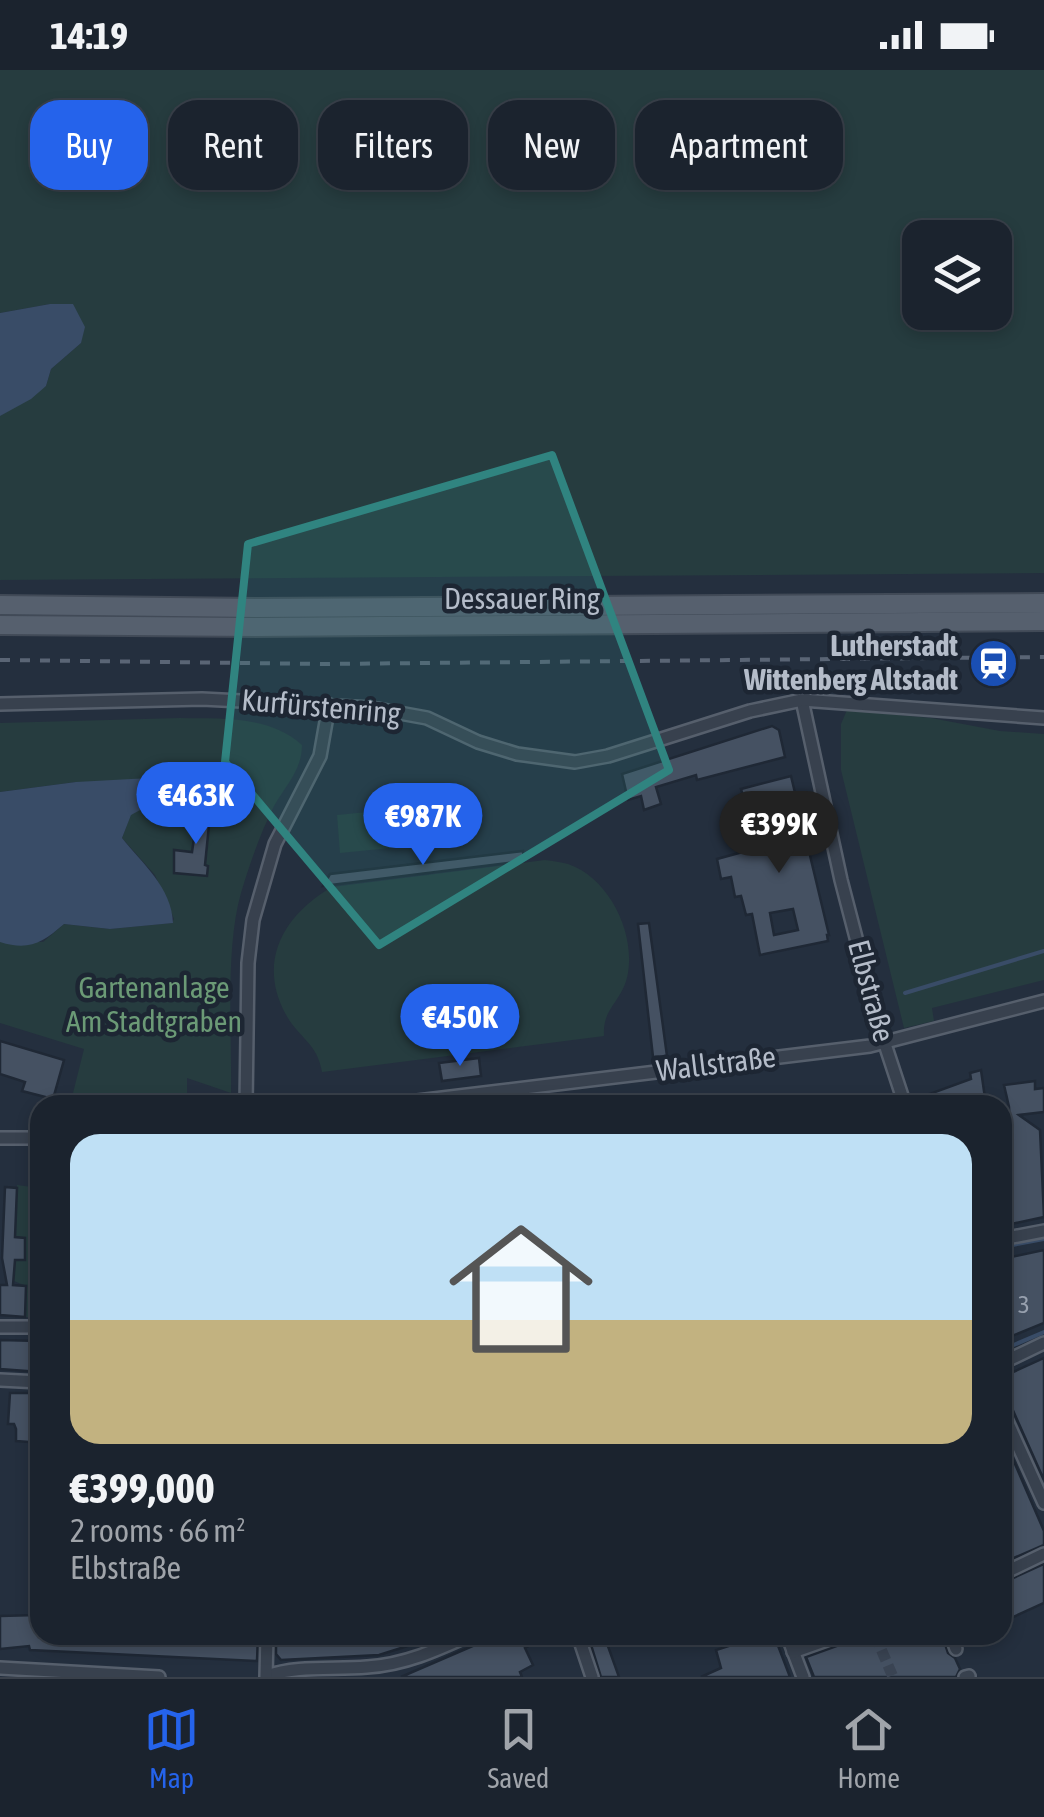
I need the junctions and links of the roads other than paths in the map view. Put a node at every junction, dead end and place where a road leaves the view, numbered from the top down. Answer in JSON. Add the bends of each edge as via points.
{"nodes":[{"id":1,"x":1044,"y":603,"type":"edge"},
{"id":2,"x":0,"y":605,"type":"edge"},
{"id":3,"x":1044,"y":621,"type":"edge"},
{"id":4,"x":0,"y":624,"type":"edge"},
{"id":5,"x":802,"y":700,"type":"junction"},
{"id":6,"x":0,"y":704,"type":"edge"},
{"id":7,"x":328,"y":705,"type":"junction"},
{"id":8,"x":1044,"y":718,"type":"edge"},
{"id":9,"x":1044,"y":1000,"type":"edge"},
{"id":10,"x":884,"y":1042,"type":"junction"},
{"id":11,"x":246,"y":1095,"type":"edge"},
{"id":12,"x":463,"y":1095,"type":"edge"},
{"id":13,"x":902,"y":1095,"type":"edge"},
{"id":14,"x":0,"y":1138,"type":"edge"},
{"id":15,"x":30,"y":1138,"type":"edge"},
{"id":16,"x":1044,"y":1231,"type":"edge"},
{"id":17,"x":1012,"y":1237,"type":"edge"},
{"id":18,"x":0,"y":1327,"type":"edge"},
{"id":19,"x":30,"y":1327,"type":"edge"},
{"id":20,"x":1044,"y":1343,"type":"edge"},
{"id":21,"x":1012,"y":1358,"type":"edge"},
{"id":22,"x":0,"y":1380,"type":"edge"},
{"id":23,"x":30,"y":1382,"type":"edge"},
{"id":24,"x":1012,"y":1432,"type":"edge"},
{"id":25,"x":1044,"y":1503,"type":"edge"},
{"id":26,"x":1044,"y":1554,"type":"edge"},
{"id":27,"x":1012,"y":1569,"type":"edge"},
{"id":28,"x":267,"y":1645,"type":"edge"},
{"id":29,"x":447,"y":1645,"type":"edge"},
{"id":30,"x":581,"y":1645,"type":"edge"},
{"id":31,"x":791,"y":1645,"type":"edge"},
{"id":32,"x":813,"y":1645,"type":"edge"},
{"id":33,"x":955,"y":1645,"type":"edge"},
{"id":34,"x":956,"y":1649,"type":"dead end"},
{"id":35,"x":793,"y":1652,"type":"junction"},
{"id":36,"x":0,"y":1668,"type":"edge"},
{"id":37,"x":266,"y":1676,"type":"edge"},
{"id":38,"x":159,"y":1677,"type":"edge"},
{"id":39,"x":592,"y":1677,"type":"edge"},
{"id":40,"x":803,"y":1677,"type":"edge"}],
"edges":[{"from":1,"to":2,"type":"main road","name":"Dessauer Ring"},
{"from":3,"to":4,"type":"main road","name":"Dessauer Ring"},
{"from":5,"to":7,"type":"street","name":"Kurfürstenring","via":[[575,762],[506,751],[419,716]]},
{"from":5,"to":8,"type":"street","name":"Kurfürstenring"},
{"from":5,"to":10,"type":"street","name":"Elbstraße"},
{"from":6,"to":7,"type":"street","name":"Kurfürstenring","via":[[202,699]]},
{"from":7,"to":11,"type":"street","via":[[320,756],[281,829],[257,900],[248,964]]},
{"from":9,"to":10,"type":"street","name":"Wallstraße"},
{"from":10,"to":12,"type":"street","name":"Wallstraße"},
{"from":10,"to":13,"type":"street","name":"Elbstraße"},
{"from":14,"to":15,"type":"street"},
{"from":16,"to":17,"type":"street"},
{"from":18,"to":19,"type":"street"},
{"from":20,"to":21,"type":"street"},
{"from":22,"to":23,"type":"street"},
{"from":24,"to":25,"type":"street"},
{"from":26,"to":27,"type":"street"},
{"from":28,"to":37,"type":"street"},
{"from":29,"to":37,"type":"street","via":[[395,1663]]},
{"from":30,"to":39,"type":"street"},
{"from":31,"to":35,"type":"street"},
{"from":32,"to":35,"type":"street"},
{"from":33,"to":34,"type":"street"},
{"from":35,"to":40,"type":"street"},
{"from":36,"to":38,"type":"street"}]}
